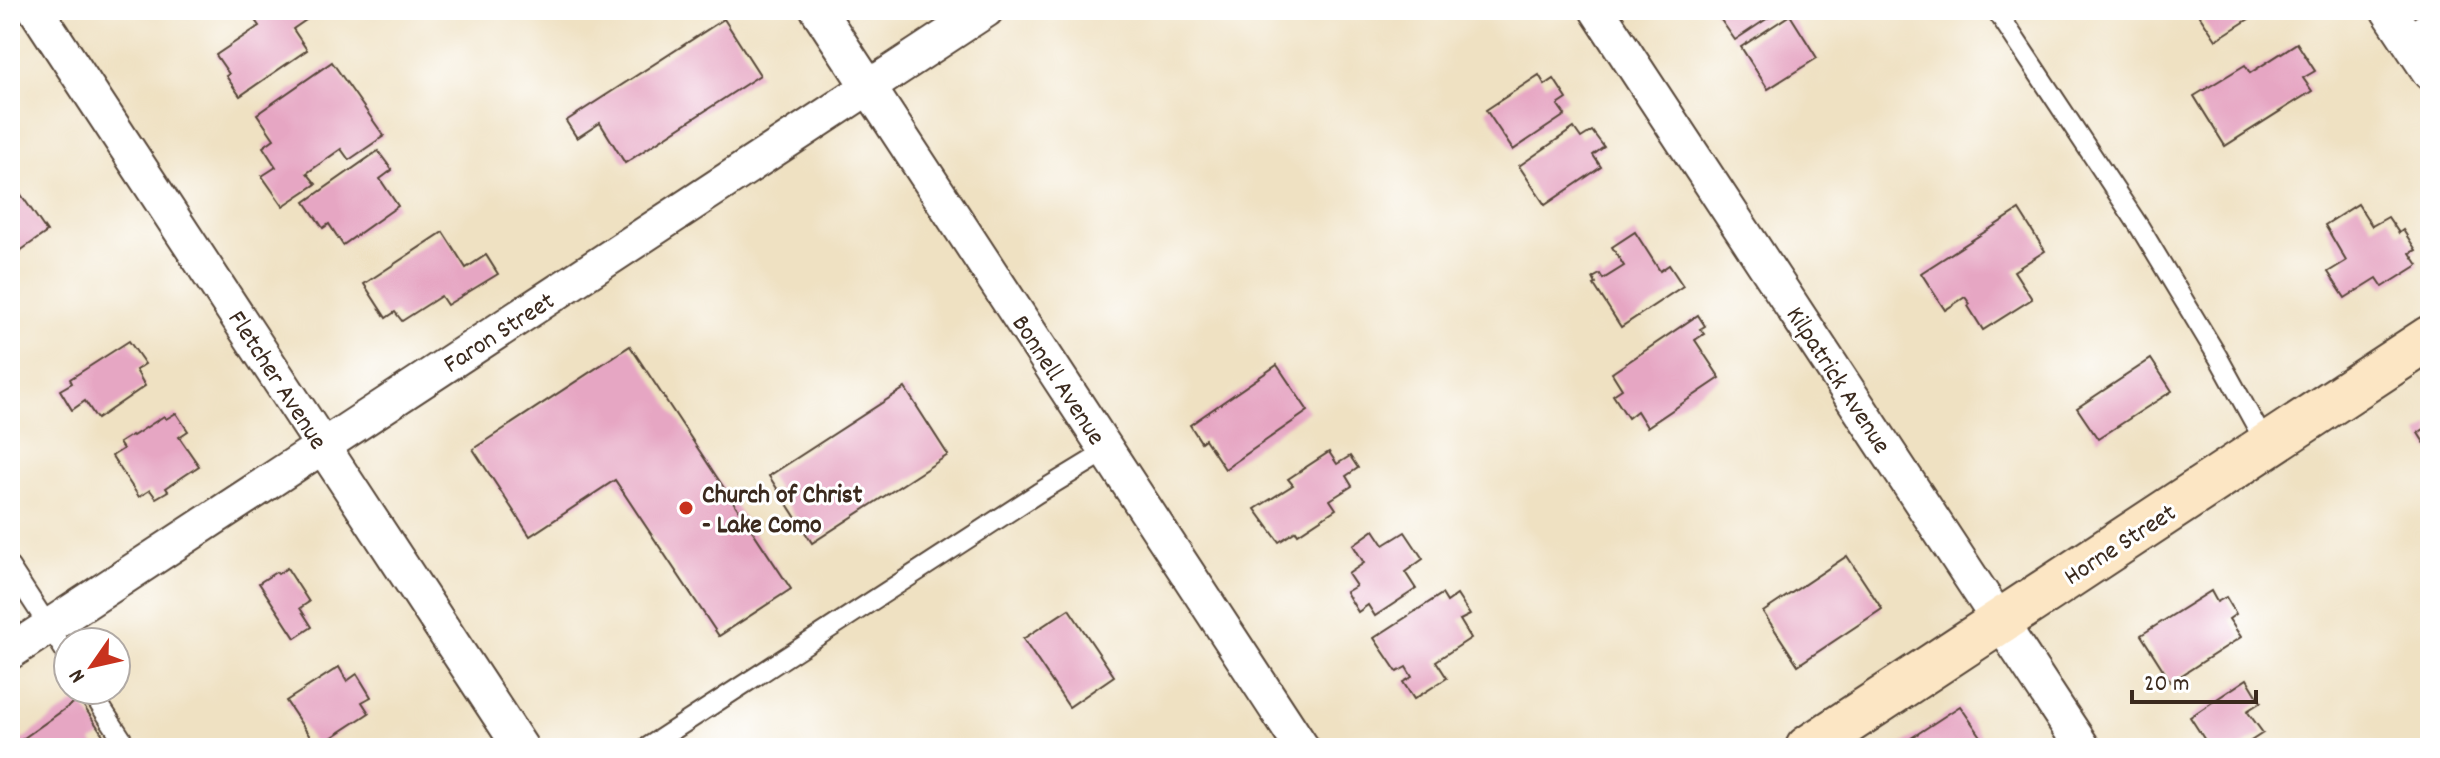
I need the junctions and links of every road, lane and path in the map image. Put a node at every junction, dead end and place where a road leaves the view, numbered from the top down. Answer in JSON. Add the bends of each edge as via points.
{"nodes":[{"id":1,"x":36,"y":10,"type":"edge"},
{"id":2,"x":818,"y":10,"type":"edge"},
{"id":3,"x":986,"y":10,"type":"edge"},
{"id":4,"x":1597,"y":10,"type":"edge"},
{"id":5,"x":1996,"y":10,"type":"edge"},
{"id":6,"x":2408,"y":21,"type":"edge"},
{"id":7,"x":2430,"y":73,"type":"edge"},
{"id":8,"x":869,"y":87,"type":"junction"},
{"id":9,"x":2430,"y":338,"type":"edge"},
{"id":10,"x":323,"y":446,"type":"junction"},
{"id":11,"x":2267,"y":446,"type":"junction"},
{"id":12,"x":1107,"y":451,"type":"junction"},
{"id":13,"x":10,"y":567,"type":"edge"},
{"id":14,"x":2000,"y":622,"type":"junction"},
{"id":15,"x":48,"y":627,"type":"junction"},
{"id":16,"x":52,"y":633,"type":"edge"},
{"id":17,"x":10,"y":652,"type":"edge"},
{"id":18,"x":100,"y":706,"type":"edge"},
{"id":19,"x":128,"y":748,"type":"edge"},
{"id":20,"x":521,"y":748,"type":"edge"},
{"id":21,"x":646,"y":748,"type":"edge"},
{"id":22,"x":1302,"y":748,"type":"edge"},
{"id":23,"x":1808,"y":748,"type":"edge"},
{"id":24,"x":2083,"y":748,"type":"edge"}],
"edges":[{"from":1,"to":10,"type":"street","name":"Fletcher Avenue"},
{"from":2,"to":8,"type":"street","name":"Bonnell Avenue"},
{"from":3,"to":8,"type":"street","name":"Faron Street"},
{"from":4,"to":14,"type":"street","name":"Kilpatrick Avenue"},
{"from":5,"to":11,"type":"lane","via":[[2139,226]]},
{"from":6,"to":7,"type":"street"},
{"from":8,"to":10,"type":"street","name":"Faron Street"},
{"from":8,"to":12,"type":"street","name":"Bonnell Avenue"},
{"from":9,"to":11,"type":"street","name":"Horne Street"},
{"from":10,"to":15,"type":"street","name":"Faron Street"},
{"from":10,"to":20,"type":"street","name":"Fletcher Avenue"},
{"from":11,"to":14,"type":"street","name":"Horne Street"},
{"from":12,"to":21,"type":"lane"},
{"from":12,"to":22,"type":"street","name":"Bonnell Avenue"},
{"from":13,"to":15,"type":"lane"},
{"from":14,"to":23,"type":"street","name":"Horne Street"},
{"from":14,"to":24,"type":"street","name":"Kilpatrick Avenue"},
{"from":15,"to":16,"type":"lane"},
{"from":15,"to":17,"type":"street","name":"Faron Street"},
{"from":18,"to":19,"type":"lane"}]}
